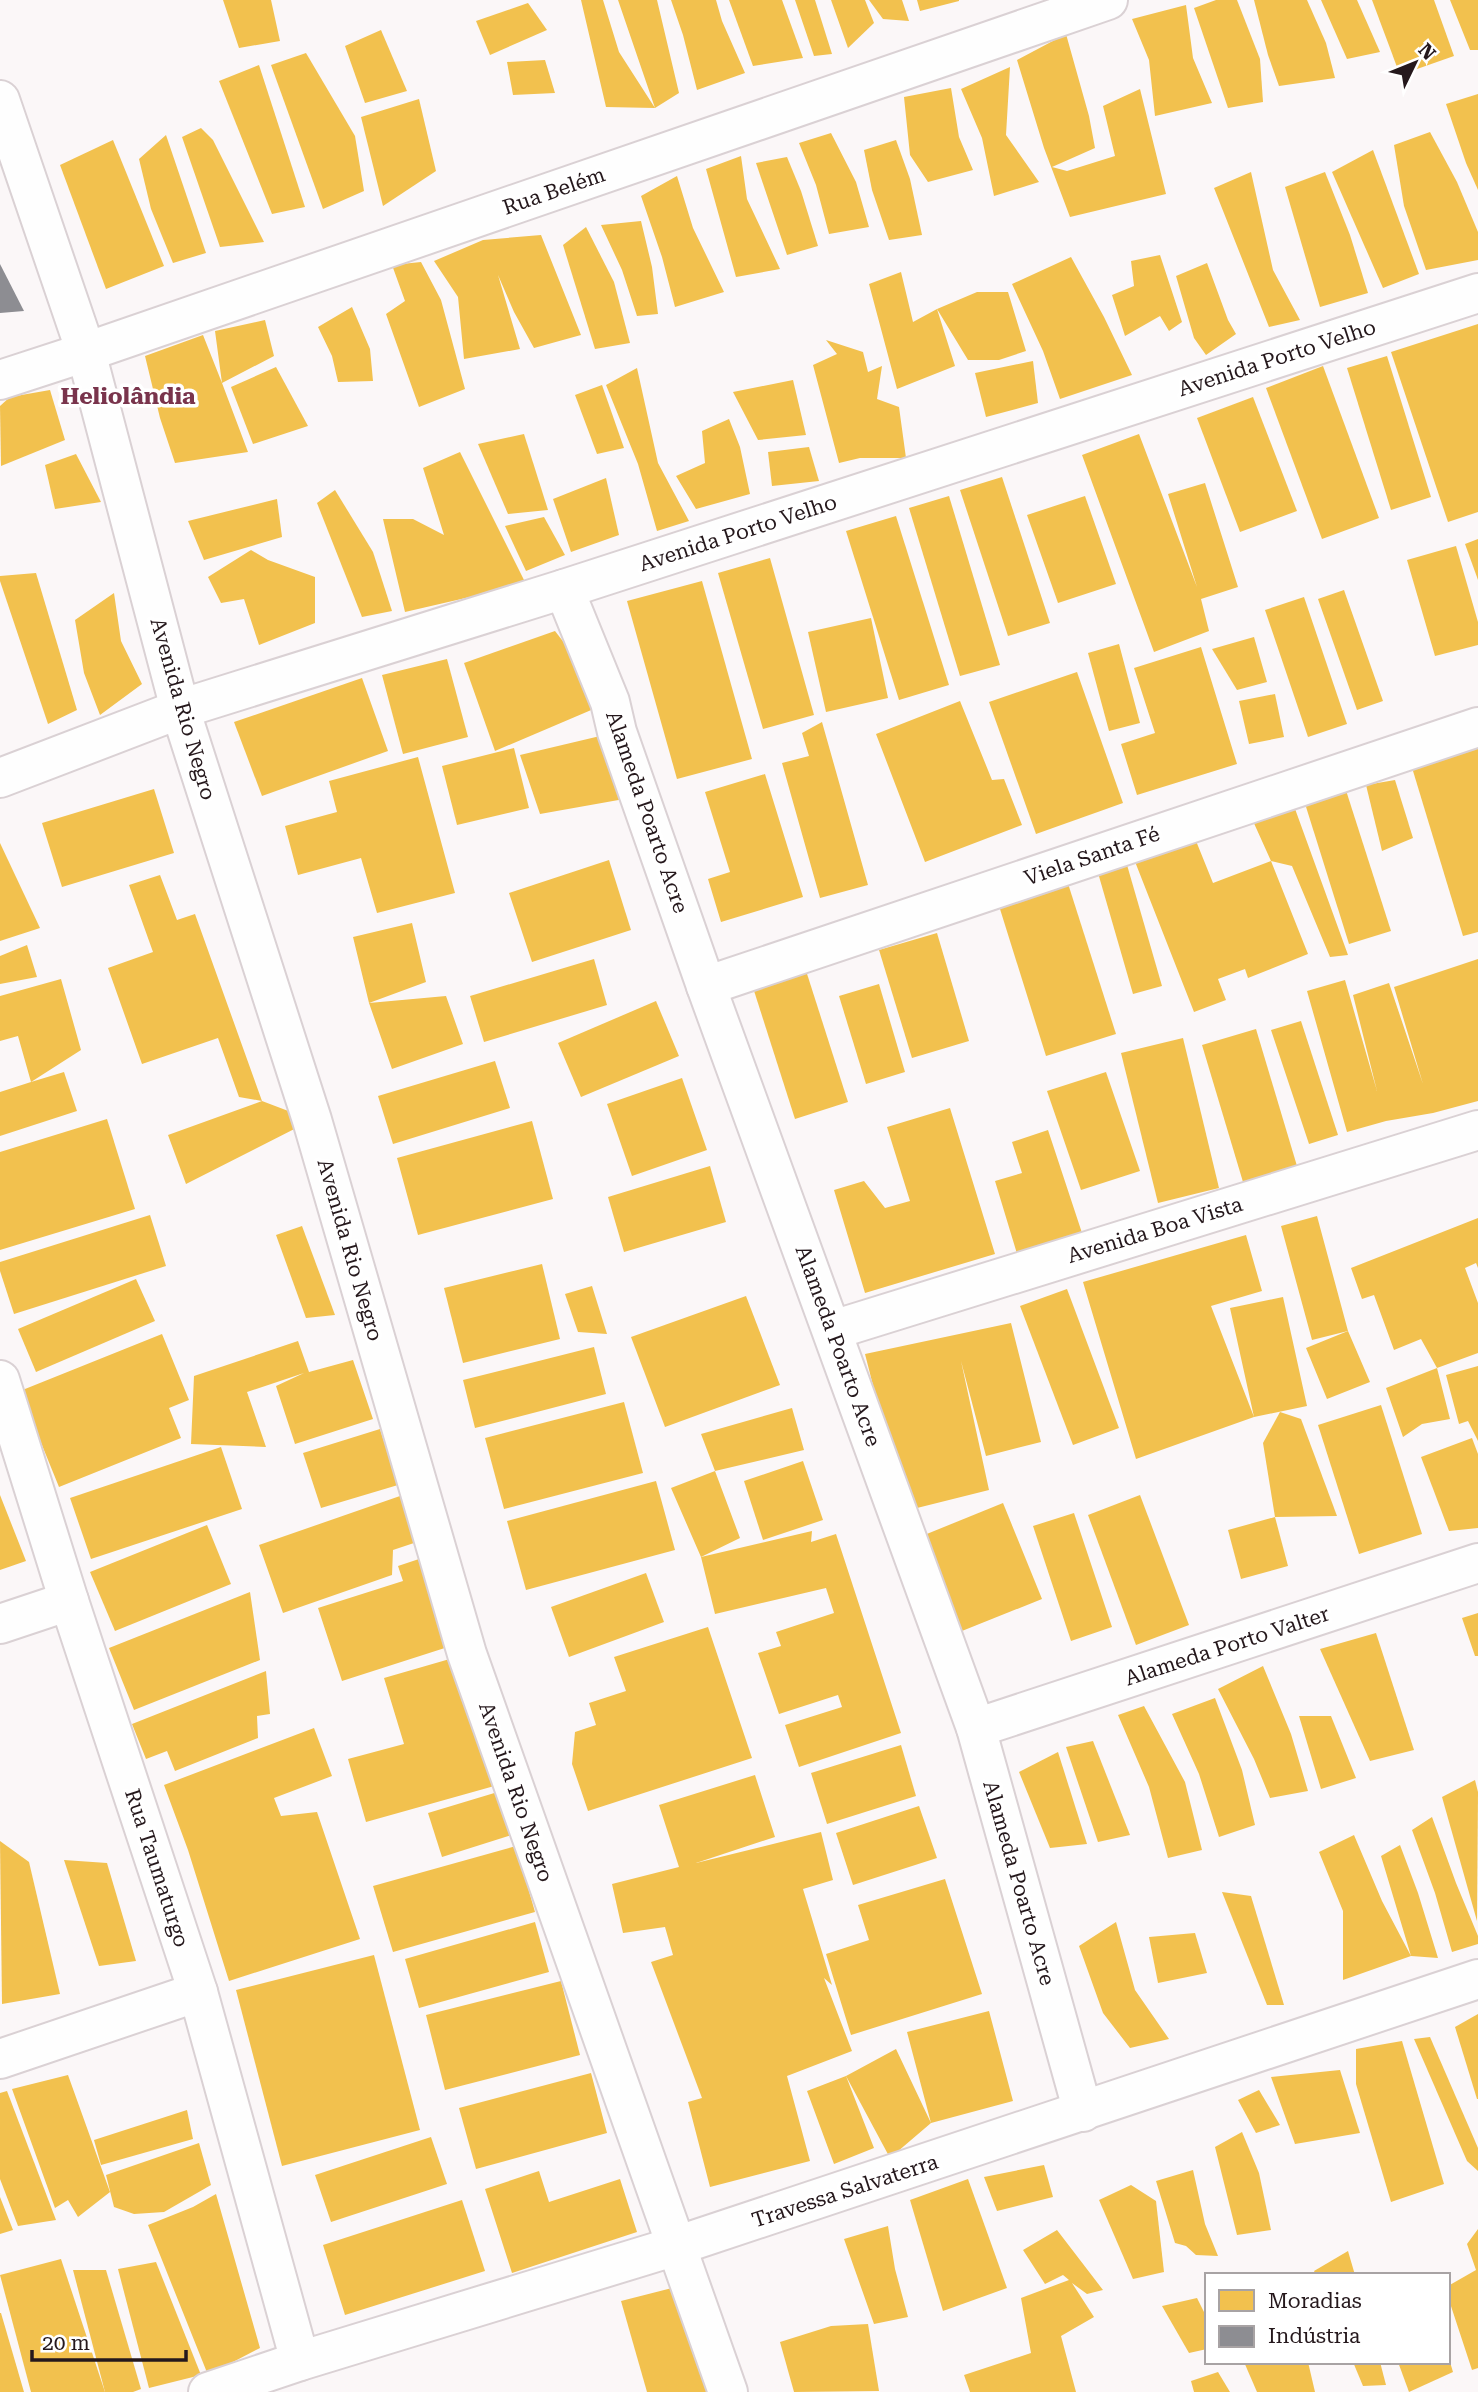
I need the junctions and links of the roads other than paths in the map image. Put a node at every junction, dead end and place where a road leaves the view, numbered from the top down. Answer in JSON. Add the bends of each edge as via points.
{"nodes":[{"id":1,"x":1108,"y":0,"type":"edge"},
{"id":2,"x":0,"y":100,"type":"edge"},
{"id":3,"x":1478,"y":293,"type":"edge"},
{"id":4,"x":86,"y":352,"type":"junction"},
{"id":5,"x":0,"y":380,"type":"edge"},
{"id":6,"x":564,"y":589,"type":"junction"},
{"id":7,"x":180,"y":709,"type":"junction"},
{"id":8,"x":1478,"y":727,"type":"edge"},
{"id":9,"x":0,"y":778,"type":"edge"},
{"id":10,"x":706,"y":986,"type":"junction"},
{"id":11,"x":1478,"y":1130,"type":"edge"},
{"id":12,"x":832,"y":1330,"type":"junction"},
{"id":13,"x":0,"y":1380,"type":"edge"},
{"id":14,"x":1478,"y":1563,"type":"edge"},
{"id":15,"x":69,"y":1601,"type":"junction"},
{"id":16,"x":0,"y":1623,"type":"edge"},
{"id":17,"x":976,"y":1728,"type":"junction"},
{"id":18,"x":1478,"y":1979,"type":"edge"},
{"id":19,"x":198,"y":1992,"type":"junction"},
{"id":20,"x":0,"y":2059,"type":"edge"},
{"id":21,"x":1083,"y":2112,"type":"junction"},
{"id":22,"x":676,"y":2246,"type":"junction"},
{"id":23,"x":300,"y":2361,"type":"junction"},
{"id":24,"x":208,"y":2392,"type":"edge"},
{"id":25,"x":728,"y":2392,"type":"edge"}],
"edges":[{"from":1,"to":4,"type":"street","name":"Rua Belém"},
{"from":2,"to":4,"type":"street","name":"Avenida Rio Negro"},
{"from":3,"to":6,"type":"street","name":"Avenida Porto Velho"},
{"from":4,"to":5,"type":"street","name":"Rua Belém"},
{"from":4,"to":7,"type":"street","name":"Avenida Rio Negro"},
{"from":6,"to":7,"type":"street","name":"Avenida Porto Velho"},
{"from":6,"to":10,"type":"street","name":"Alameda Poarto Acre","via":[[610,702]]},
{"from":7,"to":9,"type":"street","name":"Avenida Porto Velho"},
{"from":7,"to":22,"type":"street","name":"Avenida Rio Negro","via":[[312,1120],[467,1654]]},
{"from":8,"to":10,"type":"street","name":"Viela Santa Fé"},
{"from":10,"to":12,"type":"street","name":"Alameda Poarto Acre"},
{"from":11,"to":12,"type":"street","name":"Avenida Boa Vista"},
{"from":12,"to":17,"type":"street","name":"Alameda Poarto Acre"},
{"from":13,"to":15,"type":"street","name":"Rua Taumaturgo"},
{"from":14,"to":17,"type":"street","name":"Alameda Porto Valter"},
{"from":15,"to":16,"type":"street"},
{"from":15,"to":19,"type":"street","name":"Rua Taumaturgo"},
{"from":17,"to":21,"type":"street","name":"Alameda Poarto Acre"},
{"from":18,"to":21,"type":"street","name":"Travessa Salvaterra"},
{"from":19,"to":20,"type":"street"},
{"from":19,"to":23,"type":"street","name":"Rua Taumaturgo"},
{"from":21,"to":22,"type":"street","name":"Travessa Salvaterra"},
{"from":22,"to":23,"type":"street","name":"Travessa Salvaterra"},
{"from":22,"to":25,"type":"street","name":"Avenida Rio Negro"},
{"from":23,"to":24,"type":"street","name":"Travessa Salvaterra"}]}
